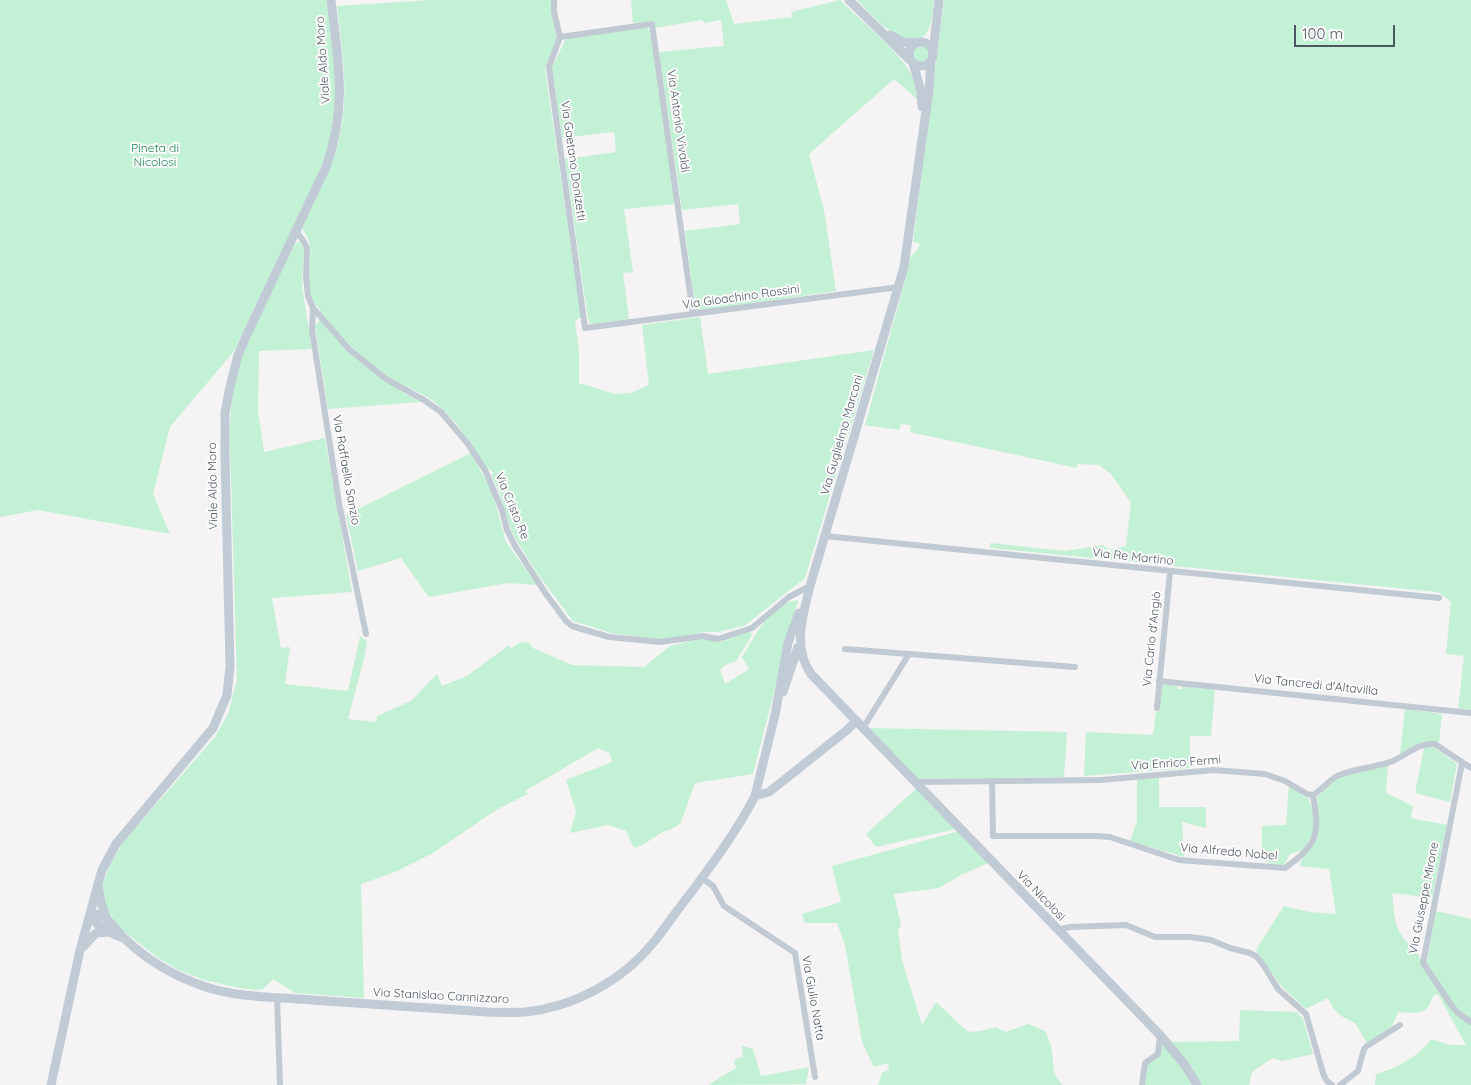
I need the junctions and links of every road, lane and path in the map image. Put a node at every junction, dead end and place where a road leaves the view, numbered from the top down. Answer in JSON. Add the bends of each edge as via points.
{"nodes":[{"id":1,"x":331,"y":0,"type":"edge"},
{"id":2,"x":554,"y":0,"type":"edge"},
{"id":3,"x":849,"y":0,"type":"edge"},
{"id":4,"x":939,"y":0,"type":"edge"},
{"id":5,"x":881,"y":30,"type":"junction"},
{"id":6,"x":560,"y":37,"type":"junction"},
{"id":7,"x":918,"y":43,"type":"junction"},
{"id":8,"x":932,"y":56,"type":"junction"},
{"id":9,"x":912,"y":62,"type":"junction"},
{"id":10,"x":921,"y":137,"type":"junction"},
{"id":11,"x":296,"y":232,"type":"junction"},
{"id":12,"x":899,"y":286,"type":"junction"},
{"id":13,"x":313,"y":308,"type":"junction"},
{"id":14,"x":693,"y":314,"type":"junction"},
{"id":15,"x":585,"y":328,"type":"joint"},
{"id":16,"x":825,"y":536,"type":"junction"},
{"id":17,"x":1170,"y":572,"type":"junction"},
{"id":18,"x":810,"y":586,"type":"junction"},
{"id":19,"x":1439,"y":598,"type":"dead end"},
{"id":20,"x":366,"y":634,"type":"dead end"},
{"id":21,"x":800,"y":643,"type":"junction"},
{"id":22,"x":845,"y":649,"type":"dead end"},
{"id":23,"x":909,"y":654,"type":"junction"},
{"id":24,"x":1075,"y":667,"type":"dead end"},
{"id":25,"x":1159,"y":681,"type":"junction"},
{"id":26,"x":1156,"y":708,"type":"dead end"},
{"id":27,"x":1471,"y":712,"type":"edge"},
{"id":28,"x":775,"y":715,"type":"junction"},
{"id":29,"x":859,"y":724,"type":"junction"},
{"id":30,"x":1462,"y":763,"type":"junction"},
{"id":31,"x":1471,"y":768,"type":"edge"},
{"id":32,"x":916,"y":782,"type":"junction"},
{"id":33,"x":992,"y":782,"type":"junction"},
{"id":34,"x":1313,"y":795,"type":"junction"},
{"id":35,"x":754,"y":796,"type":"junction"},
{"id":36,"x":702,"y":878,"type":"junction"},
{"id":37,"x":97,"y":882,"type":"junction"},
{"id":38,"x":90,"y":914,"type":"junction"},
{"id":39,"x":108,"y":920,"type":"junction"},
{"id":40,"x":1057,"y":930,"type":"junction"},
{"id":41,"x":109,"y":932,"type":"junction"},
{"id":42,"x":126,"y":940,"type":"junction"},
{"id":43,"x":80,"y":950,"type":"junction"},
{"id":44,"x":277,"y":997,"type":"junction"},
{"id":45,"x":1471,"y":1022,"type":"edge"},
{"id":46,"x":1400,"y":1025,"type":"dead end"},
{"id":47,"x":1160,"y":1035,"type":"junction"},
{"id":48,"x":815,"y":1077,"type":"dead end"},
{"id":49,"x":51,"y":1085,"type":"edge"},
{"id":50,"x":280,"y":1085,"type":"edge"},
{"id":51,"x":1142,"y":1085,"type":"edge"},
{"id":52,"x":1197,"y":1085,"type":"edge"},
{"id":53,"x":1332,"y":1085,"type":"edge"},
{"id":54,"x":1340,"y":1085,"type":"edge"}],
"edges":[{"from":1,"to":11,"type":"street","name":"Viale Aldo Moro","via":[[340,74],[336,135],[326,167]]},
{"from":2,"to":6,"type":"street"},
{"from":3,"to":5,"type":"street"},
{"from":4,"to":7,"type":"street","via":[[930,32]]},
{"from":4,"to":8,"type":"street"},
{"from":5,"to":7,"type":"street","via":[[903,42]]},
{"from":5,"to":9,"type":"street"},
{"from":6,"to":14,"type":"street","name":"Via Antonio Vivaldi","via":[[652,24]]},
{"from":6,"to":15,"type":"street","name":"Via Gaetano Donizetti","via":[[549,67]]},
{"from":7,"to":8,"type":"street","via":[[929,45]]},
{"from":7,"to":9,"type":"street","via":[[909,51]]},
{"from":8,"to":9,"type":"street","via":[[922,66]]},
{"from":8,"to":10,"type":"street"},
{"from":9,"to":10,"type":"street","via":[[921,91]]},
{"from":10,"to":12,"type":"street","name":"Via Guglielmo Marconi"},
{"from":11,"to":13,"type":"street","name":"Via Cristo Re","via":[[307,248],[306,277]]},
{"from":11,"to":37,"type":"street","name":"Viale Aldo Moro","via":[[238,355],[228,398],[225,456],[230,666],[227,695],[206,739],[116,844]]},
{"from":12,"to":14,"type":"street","name":"Via Gioachino Rossini"},
{"from":12,"to":16,"type":"street","name":"Via Guglielmo Marconi"},
{"from":13,"to":18,"type":"street","name":"Via Cristo Re","via":[[349,349],[386,380],[441,412],[468,444],[485,470],[515,546],[546,594],[572,626],[609,636],[660,642],[703,636],[718,639],[752,628],[789,597]]},
{"from":13,"to":20,"type":"street","name":"Via Raffaello Sanzio","via":[[312,330],[339,503]]},
{"from":14,"to":15,"type":"street","name":"Via Gioachino Rossini"},
{"from":16,"to":17,"type":"street","name":"Via Re Martino"},
{"from":16,"to":18,"type":"street","name":"Via Guglielmo Marconi"},
{"from":17,"to":19,"type":"street","name":"Via Re Martino"},
{"from":17,"to":25,"type":"street","name":"Via Carlo d'Angiò"},
{"from":18,"to":21,"type":"street","name":"Via Guglielmo Marconi"},
{"from":18,"to":28,"type":"street","via":[[788,643]]},
{"from":21,"to":28,"type":"street"},
{"from":21,"to":29,"type":"street","name":"Via Guglielmo Marconi","via":[[805,665],[811,674]]},
{"from":22,"to":23,"type":"street"},
{"from":23,"to":24,"type":"street"},
{"from":23,"to":29,"type":"street"},
{"from":25,"to":26,"type":"street","name":"Via Carlo d'Angiò"},
{"from":25,"to":27,"type":"street","name":"Via Tancredi d'Altavilla"},
{"from":28,"to":35,"type":"street","name":"Via Stanislao Cannizzaro"},
{"from":29,"to":32,"type":"street","name":"Via Nicolosi"},
{"from":29,"to":35,"type":"street","via":[[769,792]]},
{"from":30,"to":31,"type":"street"},
{"from":30,"to":34,"type":"street","via":[[1435,744],[1426,744],[1394,760],[1346,772]]},
{"from":30,"to":45,"type":"street","name":"Via Giuseppe Mirone","via":[[1423,963],[1452,1006]]},
{"from":32,"to":33,"type":"street","name":"Via Enrico Fermi"},
{"from":32,"to":40,"type":"street","name":"Via Nicolosi"},
{"from":33,"to":34,"type":"street","name":"Via Enrico Fermi","via":[[1101,780],[1214,770],[1265,774]]},
{"from":33,"to":34,"type":"street","name":"Via Alfredo Nobel","via":[[993,836],[1110,837],[1179,860],[1285,868],[1306,850],[1314,838],[1317,826]]},
{"from":35,"to":36,"type":"street","name":"Via Stanislao Cannizzaro","via":[[743,819]]},
{"from":36,"to":44,"type":"street","name":"Via Stanislao Cannizzaro","via":[[637,959],[596,989],[552,1007],[524,1012],[487,1012]]},
{"from":36,"to":48,"type":"street","name":"Via Giulio Natta","via":[[713,886],[724,906],[795,952]]},
{"from":37,"to":38,"type":"street","name":"Viale Aldo Moro"},
{"from":37,"to":39,"type":"street"},
{"from":38,"to":39,"type":"street"},
{"from":38,"to":41,"type":"street"},
{"from":38,"to":43,"type":"street","name":"Viale Aldo Moro"},
{"from":39,"to":42,"type":"street"},
{"from":40,"to":47,"type":"street","name":"Via Nicolosi"},
{"from":40,"to":53,"type":"street","via":[[1126,925],[1155,937],[1211,940],[1250,952],[1264,966],[1278,989],[1306,1014],[1322,1073]]},
{"from":41,"to":42,"type":"street"},
{"from":41,"to":43,"type":"street","via":[[96,933]]},
{"from":42,"to":44,"type":"street","name":"Via Stanislao Cannizzaro","via":[[153,962],[204,986],[245,995]]},
{"from":43,"to":49,"type":"street","name":"Viale Aldo Moro"},
{"from":44,"to":50,"type":"street"},
{"from":46,"to":54,"type":"street","via":[[1364,1049],[1358,1071]]},
{"from":47,"to":51,"type":"street","via":[[1158,1054],[1144,1063]]},
{"from":47,"to":52,"type":"street","name":"Via Nicolosi"}]}
